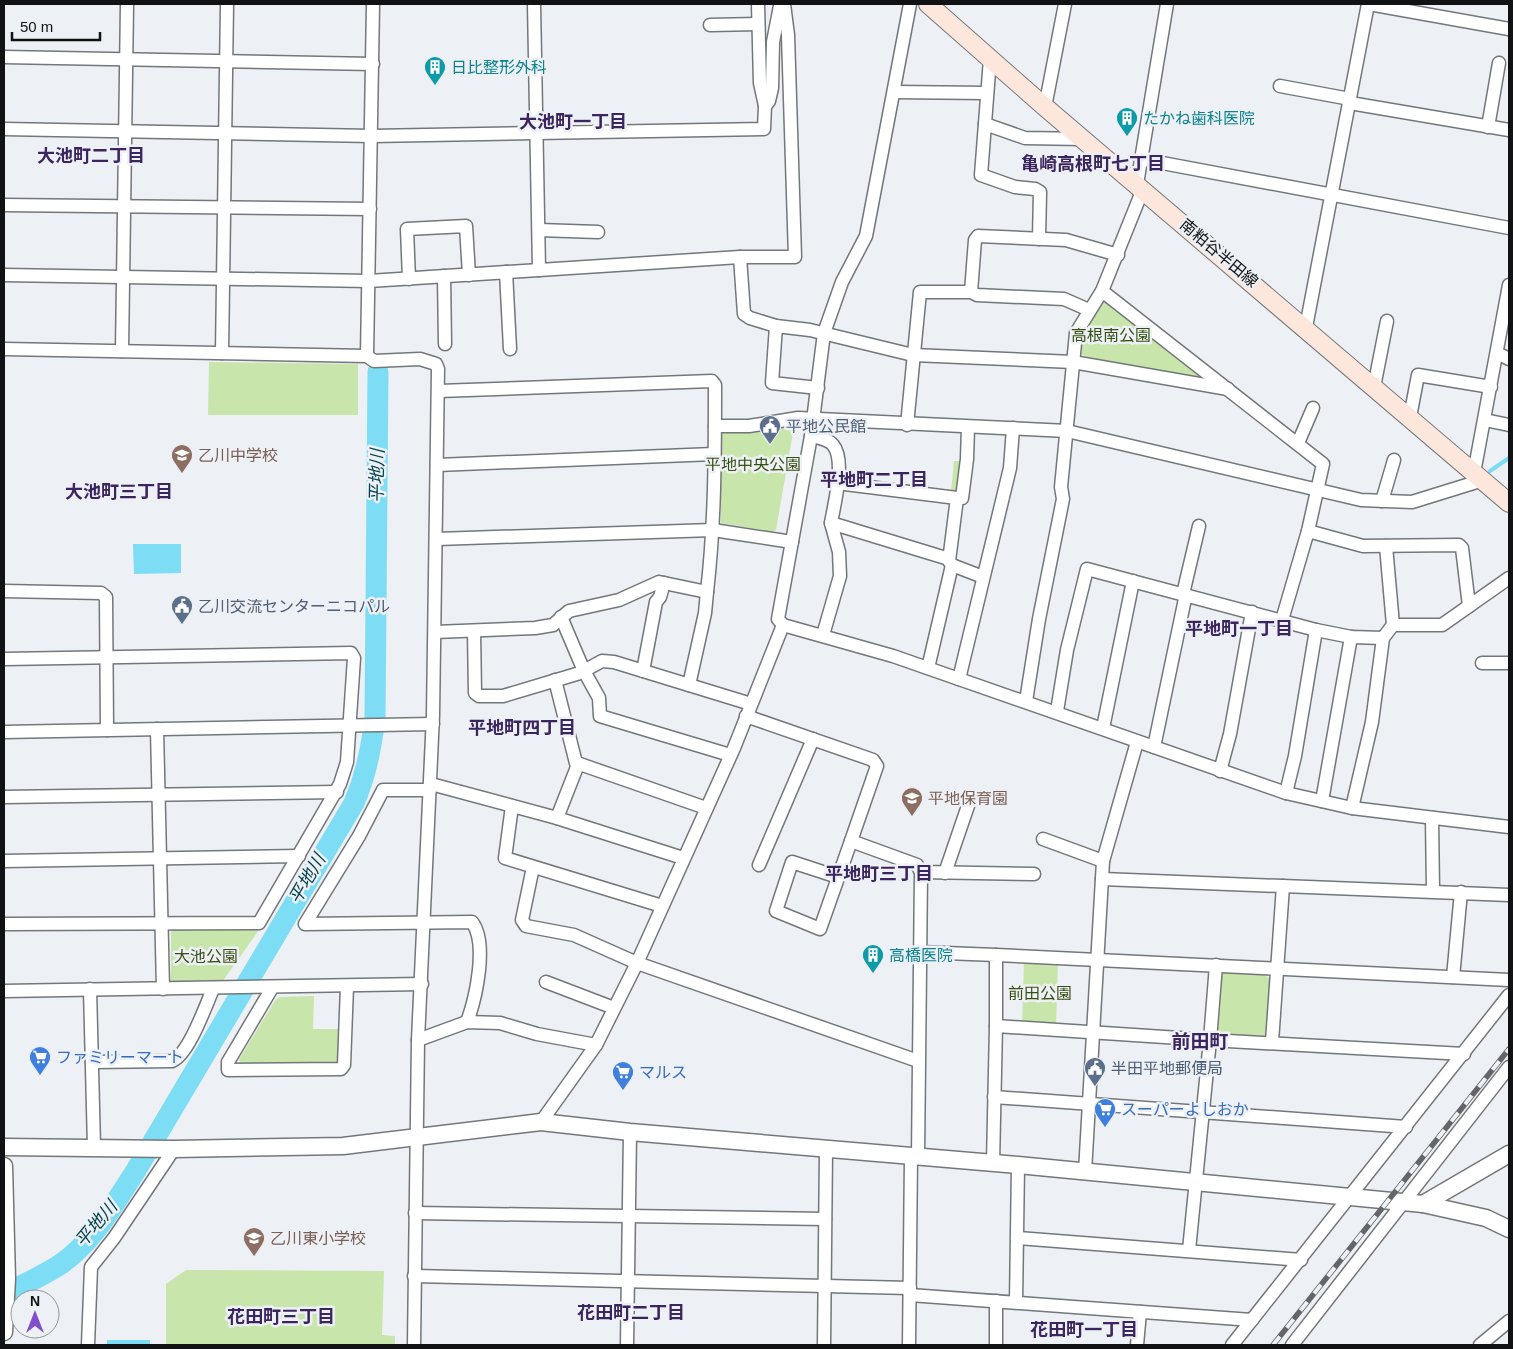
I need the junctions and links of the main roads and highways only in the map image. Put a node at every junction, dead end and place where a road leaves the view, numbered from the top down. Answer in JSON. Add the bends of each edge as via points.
{"nodes":[{"id":1,"x":928,"y":4,"type":"edge"},
{"id":2,"x":1509,"y":503,"type":"edge"}],
"edges":[{"from":1,"to":2,"type":"main road","name":"南粕谷半田線"}]}
